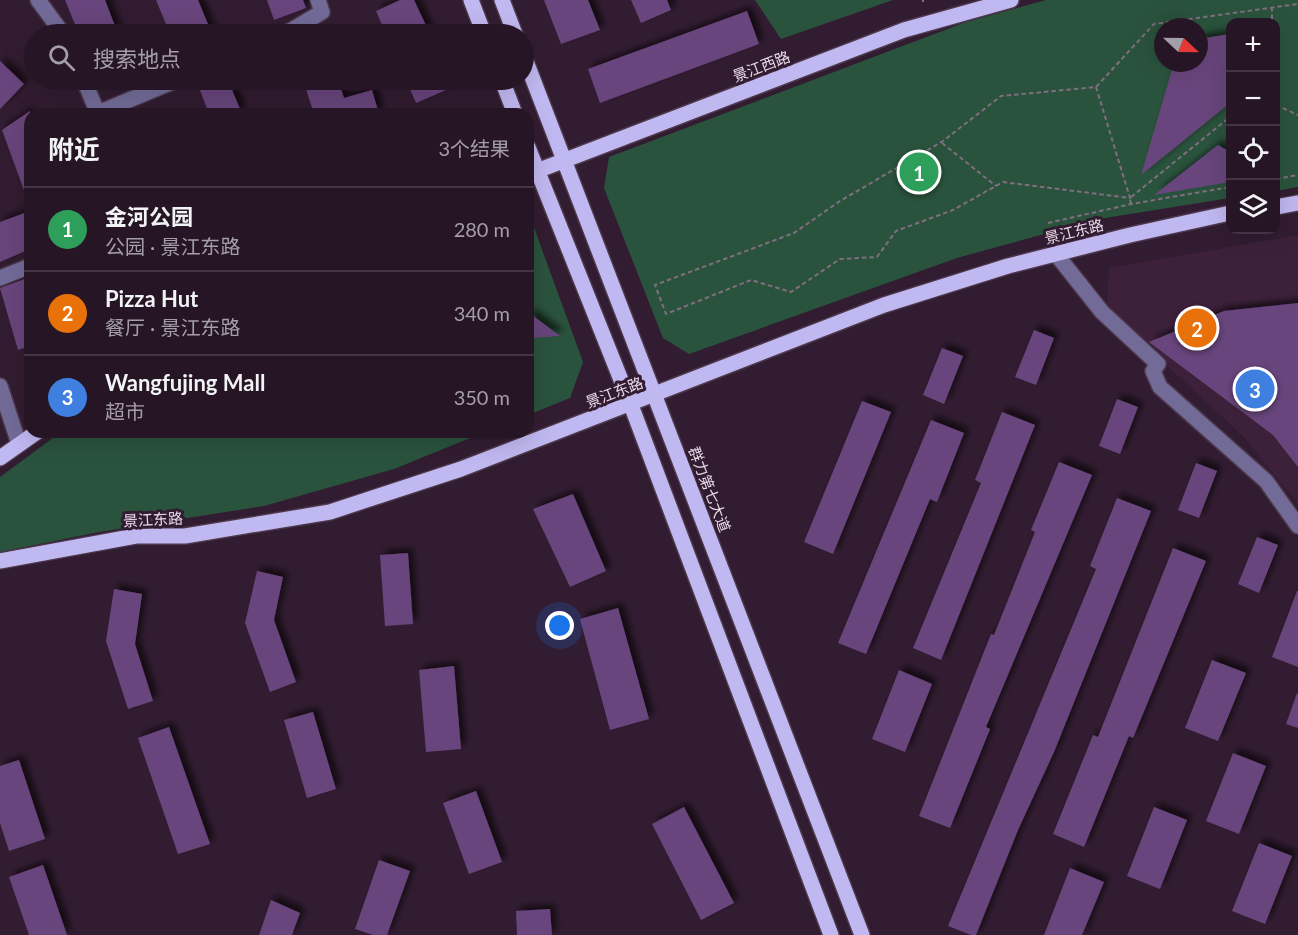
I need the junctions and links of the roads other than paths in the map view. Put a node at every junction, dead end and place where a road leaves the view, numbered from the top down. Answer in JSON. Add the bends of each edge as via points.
{"nodes":[{"id":1,"x":38,"y":0,"type":"edge"},
{"id":2,"x":318,"y":0,"type":"edge"},
{"id":3,"x":471,"y":0,"type":"edge"},
{"id":4,"x":502,"y":0,"type":"edge"},
{"id":5,"x":1011,"y":0,"type":"edge"},
{"id":6,"x":56,"y":24,"type":"edge"},
{"id":7,"x":302,"y":24,"type":"edge"},
{"id":8,"x":480,"y":24,"type":"edge"},
{"id":9,"x":511,"y":24,"type":"edge"},
{"id":10,"x":534,"y":82,"type":"edge"},
{"id":11,"x":88,"y":90,"type":"edge"},
{"id":12,"x":153,"y":90,"type":"edge"},
{"id":13,"x":506,"y":90,"type":"edge"},
{"id":14,"x":96,"y":108,"type":"edge"},
{"id":15,"x":110,"y":108,"type":"edge"},
{"id":16,"x":513,"y":108,"type":"edge"},
{"id":17,"x":564,"y":161,"type":"junction"},
{"id":18,"x":534,"y":172,"type":"edge"},
{"id":19,"x":534,"y":174,"type":"edge"},
{"id":20,"x":1298,"y":203,"type":"edge"},
{"id":21,"x":1280,"y":206,"type":"edge"},
{"id":22,"x":1226,"y":214,"type":"edge"},
{"id":23,"x":1056,"y":254,"type":"junction"},
{"id":24,"x":24,"y":268,"type":"edge"},
{"id":25,"x":0,"y":278,"type":"edge"},
{"id":26,"x":0,"y":386,"type":"edge"},
{"id":27,"x":655,"y":396,"type":"junction"},
{"id":28,"x":631,"y":405,"type":"junction"},
{"id":29,"x":28,"y":438,"type":"edge"},
{"id":30,"x":19,"y":444,"type":"junction"},
{"id":31,"x":0,"y":458,"type":"edge"},
{"id":32,"x":1298,"y":526,"type":"edge"},
{"id":33,"x":0,"y":561,"type":"edge"},
{"id":34,"x":831,"y":935,"type":"edge"},
{"id":35,"x":862,"y":935,"type":"edge"}],
"edges":[{"from":1,"to":6,"type":"street"},
{"from":2,"to":7,"type":"street","via":[[322,12]]},
{"from":3,"to":8,"type":"main road"},
{"from":4,"to":9,"type":"main road"},
{"from":5,"to":17,"type":"main road","name":"景江西路","via":[[904,30]]},
{"from":10,"to":17,"type":"main road","name":"群力第七大道"},
{"from":11,"to":14,"type":"street"},
{"from":12,"to":15,"type":"street"},
{"from":13,"to":16,"type":"main road"},
{"from":17,"to":18,"type":"main road","name":"景江西路"},
{"from":17,"to":27,"type":"main road","name":"群力第七大道"},
{"from":19,"to":28,"type":"main road"},
{"from":20,"to":21,"type":"main road"},
{"from":22,"to":23,"type":"main road","name":"景江东路"},
{"from":23,"to":27,"type":"main road","name":"景江东路","via":[[884,305]]},
{"from":23,"to":32,"type":"street","via":[[1102,312],[1158,364],[1153,371],[1160,387],[1266,481]]},
{"from":24,"to":25,"type":"street"},
{"from":26,"to":30,"type":"street"},
{"from":27,"to":28,"type":"main road","name":"景江东路"},
{"from":27,"to":35,"type":"main road","name":"群力第七大道"},
{"from":28,"to":33,"type":"main road","name":"景江东路","via":[[461,469],[330,512],[185,536],[136,536]]},
{"from":28,"to":34,"type":"main road"},
{"from":29,"to":30,"type":"main road"},
{"from":30,"to":31,"type":"main road"}]}
